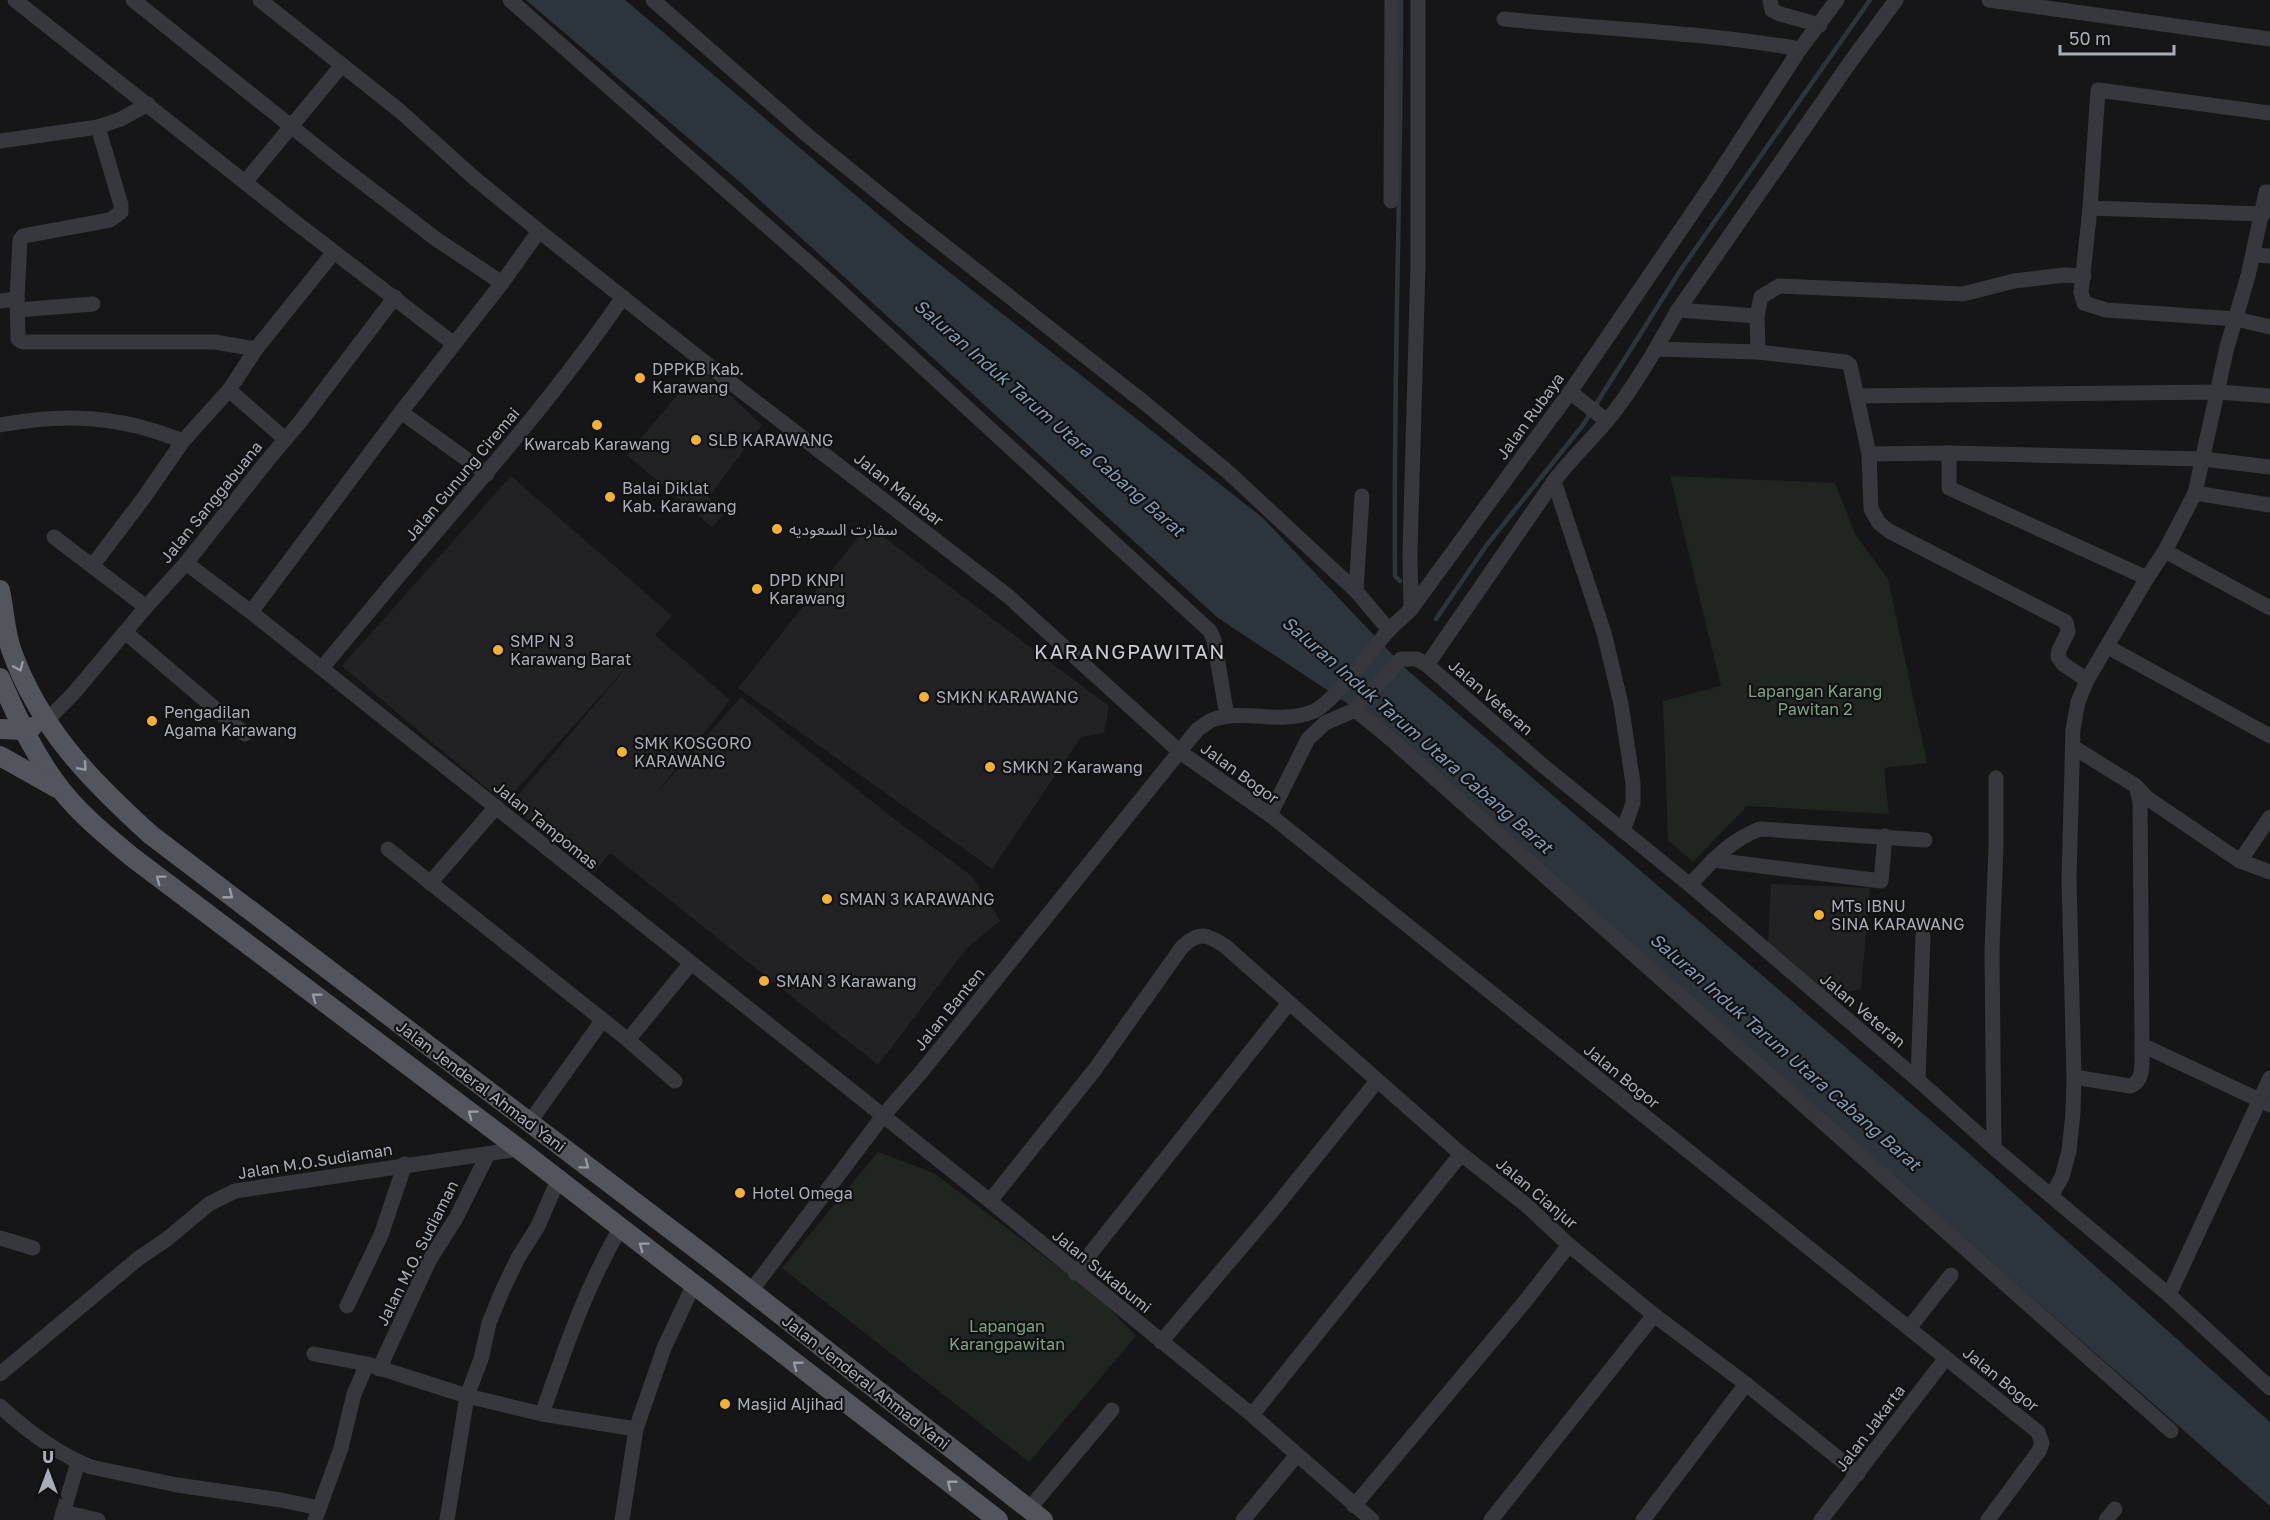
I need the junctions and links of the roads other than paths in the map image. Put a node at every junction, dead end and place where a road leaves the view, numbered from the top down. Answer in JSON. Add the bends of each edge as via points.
{"nodes":[{"id":1,"x":15,"y":0,"type":"edge"},
{"id":2,"x":133,"y":0,"type":"edge"},
{"id":3,"x":260,"y":0,"type":"edge"},
{"id":4,"x":510,"y":0,"type":"edge"},
{"id":5,"x":653,"y":0,"type":"edge"},
{"id":6,"x":1392,"y":0,"type":"edge"},
{"id":7,"x":1419,"y":0,"type":"edge"},
{"id":8,"x":1770,"y":0,"type":"edge"},
{"id":9,"x":1837,"y":0,"type":"edge"},
{"id":10,"x":1896,"y":0,"type":"edge"},
{"id":11,"x":1989,"y":0,"type":"edge"},
{"id":12,"x":1504,"y":19,"type":"dead end"},
{"id":13,"x":1820,"y":25,"type":"junction"},
{"id":14,"x":2270,"y":39,"type":"edge"},
{"id":15,"x":1800,"y":49,"type":"junction"},
{"id":16,"x":342,"y":65,"type":"junction"},
{"id":17,"x":148,"y":104,"type":"junction"},
{"id":18,"x":2270,"y":113,"type":"edge"},
{"id":19,"x":291,"y":125,"type":"junction"},
{"id":20,"x":98,"y":127,"type":"junction"},
{"id":21,"x":0,"y":141,"type":"edge"},
{"id":22,"x":245,"y":182,"type":"junction"},
{"id":23,"x":2270,"y":192,"type":"edge"},
{"id":24,"x":1391,"y":201,"type":"dead end"},
{"id":25,"x":2090,"y":208,"type":"junction"},
{"id":26,"x":2263,"y":214,"type":"junction"},
{"id":27,"x":539,"y":231,"type":"junction"},
{"id":28,"x":334,"y":252,"type":"junction"},
{"id":29,"x":2253,"y":255,"type":"junction"},
{"id":30,"x":2270,"y":256,"type":"edge"},
{"id":31,"x":2084,"y":276,"type":"junction"},
{"id":32,"x":502,"y":283,"type":"junction"},
{"id":33,"x":395,"y":297,"type":"junction"},
{"id":34,"x":623,"y":297,"type":"junction"},
{"id":35,"x":0,"y":301,"type":"edge"},
{"id":36,"x":93,"y":304,"type":"dead end"},
{"id":37,"x":18,"y":305,"type":"junction"},
{"id":38,"x":1678,"y":310,"type":"junction"},
{"id":39,"x":1757,"y":316,"type":"junction"},
{"id":40,"x":2236,"y":319,"type":"junction"},
{"id":41,"x":2270,"y":327,"type":"edge"},
{"id":42,"x":454,"y":344,"type":"junction"},
{"id":43,"x":256,"y":349,"type":"junction"},
{"id":44,"x":1656,"y":349,"type":"junction"},
{"id":45,"x":1758,"y":352,"type":"junction"},
{"id":46,"x":229,"y":390,"type":"junction"},
{"id":47,"x":2218,"y":392,"type":"junction"},
{"id":48,"x":1575,"y":395,"type":"junction"},
{"id":49,"x":1857,"y":396,"type":"junction"},
{"id":50,"x":2270,"y":396,"type":"edge"},
{"id":51,"x":401,"y":412,"type":"junction"},
{"id":52,"x":1604,"y":419,"type":"junction"},
{"id":53,"x":0,"y":424,"type":"edge"},
{"id":54,"x":285,"y":440,"type":"junction"},
{"id":55,"x":183,"y":441,"type":"junction"},
{"id":56,"x":1949,"y":453,"type":"junction"},
{"id":57,"x":1869,"y":454,"type":"junction"},
{"id":58,"x":2203,"y":459,"type":"junction"},
{"id":59,"x":2270,"y":466,"type":"edge"},
{"id":60,"x":487,"y":474,"type":"junction"},
{"id":61,"x":1554,"y":481,"type":"junction"},
{"id":62,"x":2195,"y":493,"type":"junction"},
{"id":63,"x":1362,"y":496,"type":"dead end"},
{"id":64,"x":2270,"y":506,"type":"edge"},
{"id":65,"x":54,"y":537,"type":"dead end"},
{"id":66,"x":2165,"y":551,"type":"junction"},
{"id":67,"x":186,"y":563,"type":"junction"},
{"id":68,"x":92,"y":566,"type":"junction"},
{"id":69,"x":2146,"y":578,"type":"junction"},
{"id":70,"x":0,"y":590,"type":"edge"},
{"id":71,"x":1356,"y":591,"type":"junction"},
{"id":72,"x":146,"y":607,"type":"junction"},
{"id":73,"x":2270,"y":608,"type":"edge"},
{"id":74,"x":1411,"y":609,"type":"junction"},
{"id":75,"x":251,"y":612,"type":"junction"},
{"id":76,"x":124,"y":632,"type":"junction"},
{"id":77,"x":1385,"y":635,"type":"junction"},
{"id":78,"x":2108,"y":647,"type":"junction"},
{"id":79,"x":1427,"y":665,"type":"junction"},
{"id":80,"x":322,"y":668,"type":"junction"},
{"id":81,"x":0,"y":678,"type":"edge"},
{"id":82,"x":2087,"y":680,"type":"junction"},
{"id":83,"x":30,"y":692,"type":"junction"},
{"id":84,"x":4,"y":698,"type":"edge"},
{"id":85,"x":1355,"y":710,"type":"junction"},
{"id":86,"x":1227,"y":716,"type":"junction"},
{"id":87,"x":45,"y":722,"type":"junction"},
{"id":88,"x":0,"y":729,"type":"edge"},
{"id":89,"x":23,"y":730,"type":"junction"},
{"id":90,"x":245,"y":734,"type":"dead end"},
{"id":91,"x":2270,"y":736,"type":"edge"},
{"id":92,"x":2073,"y":747,"type":"junction"},
{"id":93,"x":1180,"y":752,"type":"junction"},
{"id":94,"x":0,"y":756,"type":"edge"},
{"id":95,"x":1996,"y":778,"type":"dead end"},
{"id":96,"x":2136,"y":786,"type":"junction"},
{"id":97,"x":62,"y":790,"type":"junction"},
{"id":98,"x":496,"y":807,"type":"junction"},
{"id":99,"x":1270,"y":815,"type":"junction"},
{"id":100,"x":2270,"y":817,"type":"edge"},
{"id":101,"x":1623,"y":831,"type":"junction"},
{"id":102,"x":1885,"y":836,"type":"junction"},
{"id":103,"x":1925,"y":840,"type":"dead end"},
{"id":104,"x":388,"y":849,"type":"dead end"},
{"id":105,"x":1713,"y":860,"type":"junction"},
{"id":106,"x":2240,"y":861,"type":"junction"},
{"id":107,"x":2270,"y":872,"type":"edge"},
{"id":108,"x":430,"y":883,"type":"junction"},
{"id":109,"x":1690,"y":885,"type":"junction"},
{"id":110,"x":1923,"y":936,"type":"dead end"},
{"id":111,"x":691,"y":963,"type":"junction"},
{"id":112,"x":1289,"y":1003,"type":"junction"},
{"id":113,"x":603,"y":1021,"type":"junction"},
{"id":114,"x":628,"y":1040,"type":"junction"},
{"id":115,"x":2142,"y":1045,"type":"junction"},
{"id":116,"x":2074,"y":1077,"type":"junction"},
{"id":117,"x":2270,"y":1078,"type":"edge"},
{"id":118,"x":1918,"y":1080,"type":"junction"},
{"id":119,"x":675,"y":1081,"type":"dead end"},
{"id":120,"x":1377,"y":1081,"type":"junction"},
{"id":121,"x":2265,"y":1102,"type":"edge"},
{"id":122,"x":883,"y":1116,"type":"junction"},
{"id":123,"x":529,"y":1123,"type":"junction"},
{"id":124,"x":1994,"y":1148,"type":"junction"},
{"id":125,"x":519,"y":1149,"type":"junction"},
{"id":126,"x":1461,"y":1154,"type":"junction"},
{"id":127,"x":488,"y":1155,"type":"junction"},
{"id":128,"x":405,"y":1164,"type":"junction"},
{"id":129,"x":558,"y":1180,"type":"junction"},
{"id":130,"x":2051,"y":1196,"type":"junction"},
{"id":131,"x":990,"y":1201,"type":"junction"},
{"id":132,"x":620,"y":1229,"type":"junction"},
{"id":133,"x":0,"y":1238,"type":"edge"},
{"id":134,"x":1569,"y":1245,"type":"junction"},
{"id":135,"x":33,"y":1248,"type":"dead end"},
{"id":136,"x":1076,"y":1273,"type":"junction"},
{"id":137,"x":1951,"y":1275,"type":"dead end"},
{"id":138,"x":693,"y":1286,"type":"junction"},
{"id":139,"x":751,"y":1291,"type":"junction"},
{"id":140,"x":2169,"y":1295,"type":"junction"},
{"id":141,"x":347,"y":1306,"type":"dead end"},
{"id":142,"x":1654,"y":1315,"type":"junction"},
{"id":143,"x":1909,"y":1328,"type":"junction"},
{"id":144,"x":1161,"y":1342,"type":"junction"},
{"id":145,"x":314,"y":1354,"type":"dead end"},
{"id":146,"x":1946,"y":1358,"type":"junction"},
{"id":147,"x":373,"y":1367,"type":"junction"},
{"id":148,"x":0,"y":1374,"type":"edge"},
{"id":149,"x":1746,"y":1384,"type":"junction"},
{"id":150,"x":2270,"y":1388,"type":"edge"},
{"id":151,"x":467,"y":1396,"type":"junction"},
{"id":152,"x":0,"y":1406,"type":"edge"},
{"id":153,"x":1112,"y":1410,"type":"dead end"},
{"id":154,"x":542,"y":1414,"type":"junction"},
{"id":155,"x":1252,"y":1416,"type":"junction"},
{"id":156,"x":636,"y":1429,"type":"junction"},
{"id":157,"x":2171,"y":1431,"type":"dead end"},
{"id":158,"x":1296,"y":1456,"type":"junction"},
{"id":159,"x":78,"y":1462,"type":"junction"},
{"id":160,"x":1858,"y":1474,"type":"junction"},
{"id":161,"x":1354,"y":1506,"type":"junction"},
{"id":162,"x":317,"y":1514,"type":"edge"},
{"id":163,"x":1036,"y":1515,"type":"edge"},
{"id":164,"x":62,"y":1516,"type":"edge"},
{"id":165,"x":98,"y":1520,"type":"edge"},
{"id":166,"x":447,"y":1520,"type":"edge"},
{"id":167,"x":622,"y":1520,"type":"edge"},
{"id":168,"x":998,"y":1520,"type":"edge"},
{"id":169,"x":1243,"y":1520,"type":"edge"},
{"id":170,"x":1372,"y":1520,"type":"edge"},
{"id":171,"x":1491,"y":1520,"type":"edge"},
{"id":172,"x":1643,"y":1520,"type":"edge"},
{"id":173,"x":1821,"y":1520,"type":"edge"},
{"id":174,"x":1988,"y":1520,"type":"edge"}],
"edges":[{"from":1,"to":17,"type":"street"},
{"from":2,"to":19,"type":"street"},
{"from":3,"to":16,"type":"street","name":"Jalan Malabar"},
{"from":4,"to":86,"type":"street","via":[[817,270],[1210,631]]},
{"from":5,"to":71,"type":"street","via":[[807,135],[1228,472]]},
{"from":6,"to":24,"type":"street"},
{"from":7,"to":74,"type":"street"},
{"from":8,"to":13,"type":"street","via":[[1772,10]]},
{"from":9,"to":13,"type":"street","name":"Jalan Rubaya"},
{"from":10,"to":38,"type":"street"},
{"from":11,"to":14,"type":"street"},
{"from":12,"to":15,"type":"street","via":[[1682,33]]},
{"from":13,"to":15,"type":"street","name":"Jalan Rubaya"},
{"from":15,"to":48,"type":"street","name":"Jalan Rubaya"},
{"from":16,"to":19,"type":"street"},
{"from":16,"to":27,"type":"street","name":"Jalan Malabar"},
{"from":17,"to":20,"type":"street"},
{"from":17,"to":22,"type":"street"},
{"from":18,"to":25,"type":"street","via":[[2098,90]]},
{"from":19,"to":22,"type":"street"},
{"from":19,"to":32,"type":"street","via":[[436,239]]},
{"from":20,"to":21,"type":"street"},
{"from":20,"to":37,"type":"street","via":[[121,212],[110,220],[23,236]]},
{"from":22,"to":28,"type":"street"},
{"from":23,"to":26,"type":"street","via":[[2266,192]]},
{"from":25,"to":26,"type":"street"},
{"from":25,"to":31,"type":"street"},
{"from":26,"to":29,"type":"street"},
{"from":27,"to":32,"type":"street"},
{"from":27,"to":34,"type":"street","name":"Jalan Malabar"},
{"from":28,"to":33,"type":"street"},
{"from":28,"to":43,"type":"street"},
{"from":29,"to":30,"type":"street"},
{"from":29,"to":40,"type":"street"},
{"from":31,"to":39,"type":"street","via":[[2014,281],[1963,294],[1779,286],[1761,297]]},
{"from":31,"to":40,"type":"street","via":[[2084,303],[2093,308]]},
{"from":32,"to":42,"type":"street"},
{"from":33,"to":42,"type":"street"},
{"from":33,"to":54,"type":"street","name":"Jalan Sanggabuana"},
{"from":34,"to":60,"type":"street","name":"Jalan Gunung Ciremai","via":[[571,371]]},
{"from":34,"to":93,"type":"street","name":"Jalan Malabar","via":[[1008,596]]},
{"from":35,"to":37,"type":"street"},
{"from":36,"to":37,"type":"street"},
{"from":37,"to":43,"type":"street","via":[[16,334],[23,342],[215,342]]},
{"from":38,"to":39,"type":"street"},
{"from":38,"to":44,"type":"street"},
{"from":39,"to":45,"type":"street"},
{"from":40,"to":41,"type":"street"},
{"from":40,"to":47,"type":"street"},
{"from":42,"to":51,"type":"street"},
{"from":43,"to":46,"type":"street"},
{"from":44,"to":45,"type":"street"},
{"from":44,"to":52,"type":"street"},
{"from":45,"to":49,"type":"street","via":[[1846,362]]},
{"from":46,"to":54,"type":"street"},
{"from":46,"to":55,"type":"street"},
{"from":47,"to":49,"type":"street"},
{"from":47,"to":50,"type":"street"},
{"from":47,"to":58,"type":"street"},
{"from":48,"to":52,"type":"street"},
{"from":48,"to":74,"type":"street","name":"Jalan Rubaya"},
{"from":49,"to":57,"type":"street"},
{"from":51,"to":60,"type":"street"},
{"from":51,"to":75,"type":"street"},
{"from":52,"to":61,"type":"street"},
{"from":53,"to":55,"type":"street","via":[[65,419],[116,422]]},
{"from":54,"to":67,"type":"street","name":"Jalan Sanggabuana"},
{"from":55,"to":68,"type":"street"},
{"from":56,"to":57,"type":"street"},
{"from":56,"to":58,"type":"street"},
{"from":56,"to":69,"type":"street","via":[[1949,488]]},
{"from":57,"to":82,"type":"street","via":[[1871,509],[1879,523],[2066,622],[2068,632],[2058,657]]},
{"from":58,"to":59,"type":"street"},
{"from":58,"to":62,"type":"street"},
{"from":60,"to":80,"type":"street","name":"Jalan Gunung Ciremai"},
{"from":61,"to":79,"type":"street"},
{"from":61,"to":101,"type":"street","via":[[1604,633],[1619,695],[1633,783],[1633,803]]},
{"from":62,"to":64,"type":"street"},
{"from":62,"to":66,"type":"street"},
{"from":63,"to":71,"type":"street"},
{"from":65,"to":68,"type":"street"},
{"from":66,"to":69,"type":"street"},
{"from":66,"to":73,"type":"street"},
{"from":67,"to":72,"type":"street","name":"Jalan Sanggabuana"},
{"from":67,"to":75,"type":"street","name":"Jalan Tampomas"},
{"from":68,"to":72,"type":"street"},
{"from":69,"to":78,"type":"street"},
{"from":70,"to":83,"type":"main road","name":"Jalan Jenderal Ahmad Yani","one_way":true,"via":[[11,648]]},
{"from":71,"to":77,"type":"street"},
{"from":72,"to":76,"type":"street","name":"Jalan Sanggabuana"},
{"from":74,"to":77,"type":"street","name":"Jalan Rubaya"},
{"from":75,"to":80,"type":"street","name":"Jalan Tampomas"},
{"from":76,"to":87,"type":"street","name":"Jalan Sanggabuana"},
{"from":76,"to":90,"type":"street"},
{"from":77,"to":86,"type":"street","name":"Jalan Rubaya","via":[[1314,712],[1293,718]]},
{"from":78,"to":82,"type":"street"},
{"from":78,"to":91,"type":"street"},
{"from":79,"to":85,"type":"street","via":[[1418,659],[1401,659]]},
{"from":79,"to":101,"type":"street","name":"Jalan Veteran"},
{"from":80,"to":98,"type":"street","name":"Jalan Tampomas"},
{"from":81,"to":84,"type":"main road","name":"Jalan Jenderal Ahmad Yani"},
{"from":82,"to":92,"type":"street","via":[[2078,702]]},
{"from":83,"to":84,"type":"main road"},
{"from":83,"to":87,"type":"main road","name":"Jalan Jenderal Ahmad Yani"},
{"from":84,"to":89,"type":"main road","name":"Jalan Jenderal Ahmad Yani"},
{"from":85,"to":99,"type":"street","via":[[1325,723],[1308,739]]},
{"from":85,"to":157,"type":"street"},
{"from":86,"to":93,"type":"street","name":"Jalan Rubaya","via":[[1211,720],[1197,730]]},
{"from":87,"to":89,"type":"main road"},
{"from":87,"to":123,"type":"main road","name":"Jalan Jenderal Ahmad Yani","one_way":true,"via":[[107,796],[152,835]]},
{"from":88,"to":89,"type":"main road"},
{"from":89,"to":97,"type":"main road","name":"Jalan Jenderal Ahmad Yani"},
{"from":92,"to":96,"type":"street"},
{"from":92,"to":116,"type":"street","via":[[2069,879]]},
{"from":93,"to":99,"type":"street","name":"Jalan Bogor"},
{"from":93,"to":122,"type":"street","name":"Jalan Banten"},
{"from":94,"to":97,"type":"main road"},
{"from":95,"to":124,"type":"street","via":[[1992,950]]},
{"from":96,"to":106,"type":"street","via":[[2147,798]]},
{"from":96,"to":115,"type":"street","via":[[2140,801]]},
{"from":125,"to":97,"type":"main road","name":"Jalan Jenderal Ahmad Yani","one_way":true,"via":[[132,858]]},
{"from":98,"to":108,"type":"street"},
{"from":98,"to":111,"type":"street","name":"Jalan Tampomas"},
{"from":99,"to":143,"type":"street","name":"Jalan Bogor"},
{"from":100,"to":106,"type":"street"},
{"from":101,"to":109,"type":"street","name":"Jalan Veteran"},
{"from":102,"to":103,"type":"street"},
{"from":102,"to":105,"type":"street","via":[[1760,829],[1737,839]]},
{"from":102,"to":105,"type":"street","via":[[1881,881]]},
{"from":104,"to":108,"type":"street"},
{"from":105,"to":109,"type":"street"},
{"from":106,"to":107,"type":"street"},
{"from":108,"to":113,"type":"street"},
{"from":109,"to":118,"type":"street","name":"Jalan Veteran"},
{"from":110,"to":118,"type":"street"},
{"from":111,"to":114,"type":"street"},
{"from":111,"to":122,"type":"street","name":"Jalan Tampomas"},
{"from":112,"to":120,"type":"street","name":"Jalan Cianjur"},
{"from":112,"to":131,"type":"street","name":"Jalan Cianjur","via":[[1225,946],[1206,936],[1190,939],[1096,1068]]},
{"from":112,"to":136,"type":"street"},
{"from":113,"to":114,"type":"street"},
{"from":113,"to":123,"type":"street"},
{"from":114,"to":119,"type":"street"},
{"from":115,"to":116,"type":"street","via":[[2136,1084]]},
{"from":115,"to":121,"type":"street"},
{"from":116,"to":130,"type":"street","via":[[2069,1151],[2062,1177]]},
{"from":117,"to":121,"type":"street"},
{"from":118,"to":124,"type":"street","name":"Jalan Veteran"},
{"from":120,"to":126,"type":"street","name":"Jalan Cianjur"},
{"from":120,"to":144,"type":"street"},
{"from":121,"to":140,"type":"street"},
{"from":122,"to":131,"type":"street","name":"Jalan Sukabumi"},
{"from":122,"to":139,"type":"street","name":"Jalan Banten"},
{"from":123,"to":139,"type":"main road","name":"Jalan Jenderal Ahmad Yani","one_way":true},
{"from":124,"to":130,"type":"street","name":"Jalan Veteran"},
{"from":125,"to":127,"type":"street","name":"Jalan M.O.Sudiaman"},
{"from":125,"to":129,"type":"main road","name":"Jalan Jenderal Ahmad Yani"},
{"from":126,"to":134,"type":"street","name":"Jalan Cianjur","via":[[1525,1204]]},
{"from":126,"to":155,"type":"street"},
{"from":127,"to":128,"type":"street","name":"Jalan M.O.Sudiaman"},
{"from":127,"to":147,"type":"street","name":"Jalan M.O. Sudiaman"},
{"from":128,"to":141,"type":"street","via":[[381,1235]]},
{"from":128,"to":148,"type":"street","name":"Jalan M.O.Sudiaman","via":[[235,1191],[209,1204]]},
{"from":129,"to":132,"type":"main road","name":"Jalan Jenderal Ahmad Yani"},
{"from":129,"to":151,"type":"street","via":[[503,1289]]},
{"from":130,"to":140,"type":"street","name":"Jalan Veteran"},
{"from":131,"to":136,"type":"street","name":"Jalan Sukabumi"},
{"from":138,"to":132,"type":"main road","name":"Jalan Jenderal Ahmad Yani","one_way":true},
{"from":132,"to":154,"type":"street","via":[[577,1320]]},
{"from":133,"to":135,"type":"street"},
{"from":134,"to":142,"type":"street","name":"Jalan Cianjur"},
{"from":134,"to":161,"type":"street"},
{"from":136,"to":144,"type":"street","name":"Jalan Sukabumi"},
{"from":137,"to":143,"type":"street"},
{"from":138,"to":156,"type":"street","via":[[664,1348]]},
{"from":168,"to":138,"type":"main road","name":"Jalan Jenderal Ahmad Yani","one_way":true},
{"from":139,"to":163,"type":"main road","name":"Jalan Jenderal Ahmad Yani"},
{"from":140,"to":150,"type":"street","name":"Jalan Veteran"},
{"from":142,"to":149,"type":"street","name":"Jalan Cianjur"},
{"from":142,"to":171,"type":"street"},
{"from":143,"to":146,"type":"street","name":"Jalan Bogor"},
{"from":144,"to":155,"type":"street","name":"Jalan Sukabumi"},
{"from":145,"to":147,"type":"street"},
{"from":146,"to":160,"type":"street","name":"Jalan Jakarta"},
{"from":146,"to":174,"type":"street","name":"Jalan Bogor","via":[[2038,1432],[2042,1443]]},
{"from":147,"to":151,"type":"street"},
{"from":147,"to":162,"type":"street","name":"Jalan M.O. Sudiaman","via":[[354,1394],[341,1448]]},
{"from":149,"to":160,"type":"street","name":"Jalan Cianjur"},
{"from":149,"to":172,"type":"street"},
{"from":151,"to":154,"type":"street"},
{"from":151,"to":166,"type":"street"},
{"from":152,"to":159,"type":"street"},
{"from":153,"to":163,"type":"street"},
{"from":154,"to":156,"type":"street"},
{"from":155,"to":158,"type":"street","name":"Jalan Sukabumi"},
{"from":156,"to":167,"type":"street"},
{"from":158,"to":161,"type":"street","name":"Jalan Sukabumi"},
{"from":158,"to":169,"type":"street"},
{"from":159,"to":162,"type":"street","via":[[169,1484],[281,1500]]},
{"from":159,"to":164,"type":"street"},
{"from":160,"to":173,"type":"street","name":"Jalan Jakarta"},
{"from":161,"to":170,"type":"street","name":"Jalan Sukabumi"},
{"from":164,"to":165,"type":"street"}]}
